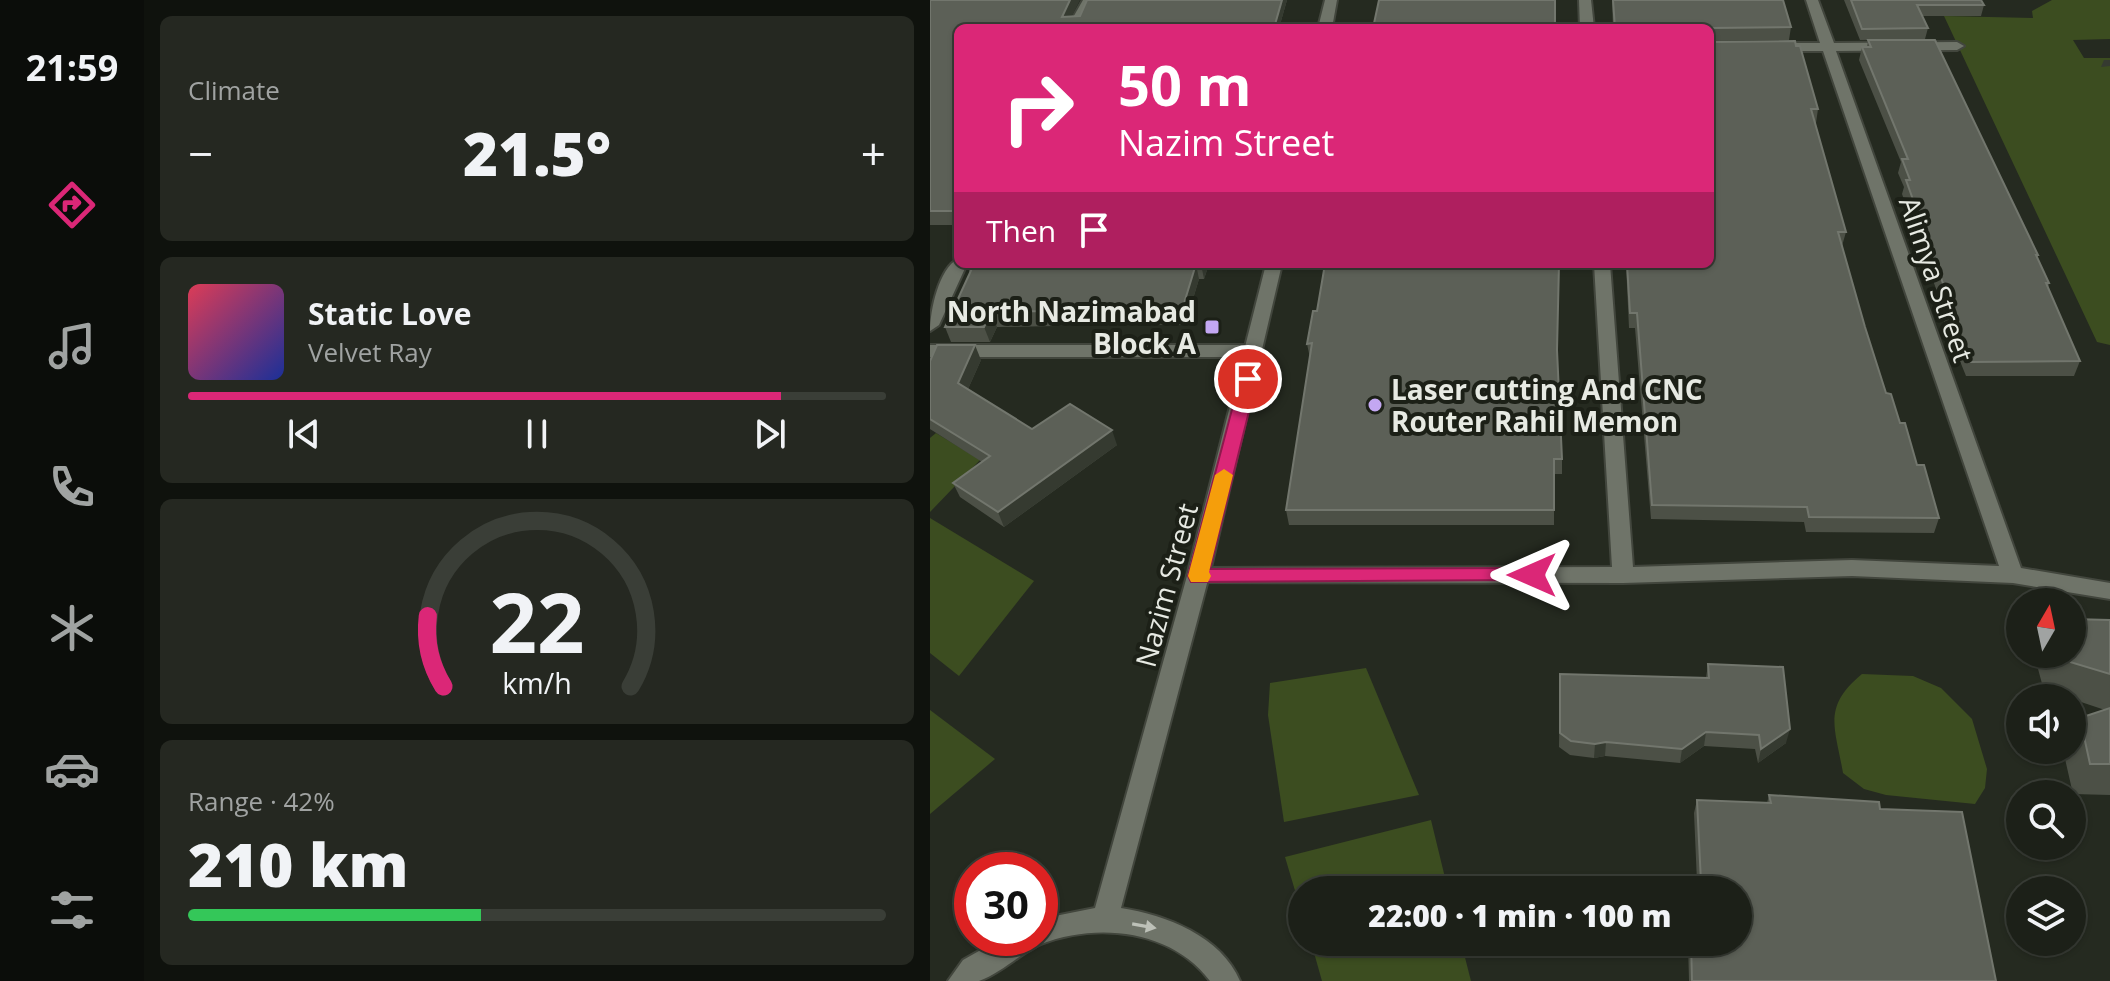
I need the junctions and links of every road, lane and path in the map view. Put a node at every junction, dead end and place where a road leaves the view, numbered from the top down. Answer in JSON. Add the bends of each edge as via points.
{"nodes":[{"id":1,"x":1089,"y":0,"type":"edge"},
{"id":2,"x":1331,"y":0,"type":"edge"},
{"id":3,"x":1585,"y":0,"type":"edge"},
{"id":4,"x":1812,"y":0,"type":"edge"},
{"id":5,"x":1076,"y":24,"type":"edge"},
{"id":6,"x":1326,"y":24,"type":"edge"},
{"id":7,"x":1587,"y":24,"type":"edge"},
{"id":8,"x":1957,"y":46,"type":"dead end"},
{"id":9,"x":1754,"y":47,"type":"edge"},
{"id":10,"x":1829,"y":47,"type":"junction"},
{"id":11,"x":957,"y":268,"type":"edge"},
{"id":12,"x":1273,"y":268,"type":"edge"},
{"id":13,"x":1602,"y":268,"type":"edge"},
{"id":14,"x":930,"y":325,"type":"edge"},
{"id":15,"x":930,"y":351,"type":"edge"},
{"id":16,"x":1255,"y":351,"type":"junction"},
{"id":17,"x":1623,"y":575,"type":"junction"},
{"id":18,"x":2013,"y":575,"type":"junction"},
{"id":19,"x":1198,"y":576,"type":"junction"},
{"id":20,"x":2110,"y":591,"type":"edge"},
{"id":21,"x":1105,"y":920,"type":"junction"},
{"id":22,"x":1058,"y":929,"type":"edge"},
{"id":23,"x":996,"y":956,"type":"edge"},
{"id":24,"x":962,"y":981,"type":"edge"},
{"id":25,"x":1226,"y":981,"type":"edge"}],
"edges":[{"from":1,"to":5,"type":"street"},
{"from":2,"to":6,"type":"street"},
{"from":3,"to":7,"type":"street"},
{"from":4,"to":10,"type":"street","name":"Alimya Street"},
{"from":8,"to":10,"type":"street"},
{"from":9,"to":10,"type":"street"},
{"from":10,"to":18,"type":"street","name":"Alimya Street"},
{"from":11,"to":14,"type":"street"},
{"from":12,"to":16,"type":"street","name":"Nazim Street"},
{"from":13,"to":17,"type":"street"},
{"from":15,"to":16,"type":"street"},
{"from":16,"to":19,"type":"street","name":"Nazim Street"},
{"from":17,"to":18,"type":"street","via":[[1852,568]]},
{"from":17,"to":19,"type":"street"},
{"from":18,"to":20,"type":"street"},
{"from":19,"to":21,"type":"street","name":"Nazim Street"},
{"from":21,"to":22,"type":"street"},
{"from":21,"to":25,"type":"street","one_way":true,"via":[[1167,930],[1217,965]]},
{"from":23,"to":24,"type":"street"}]}
